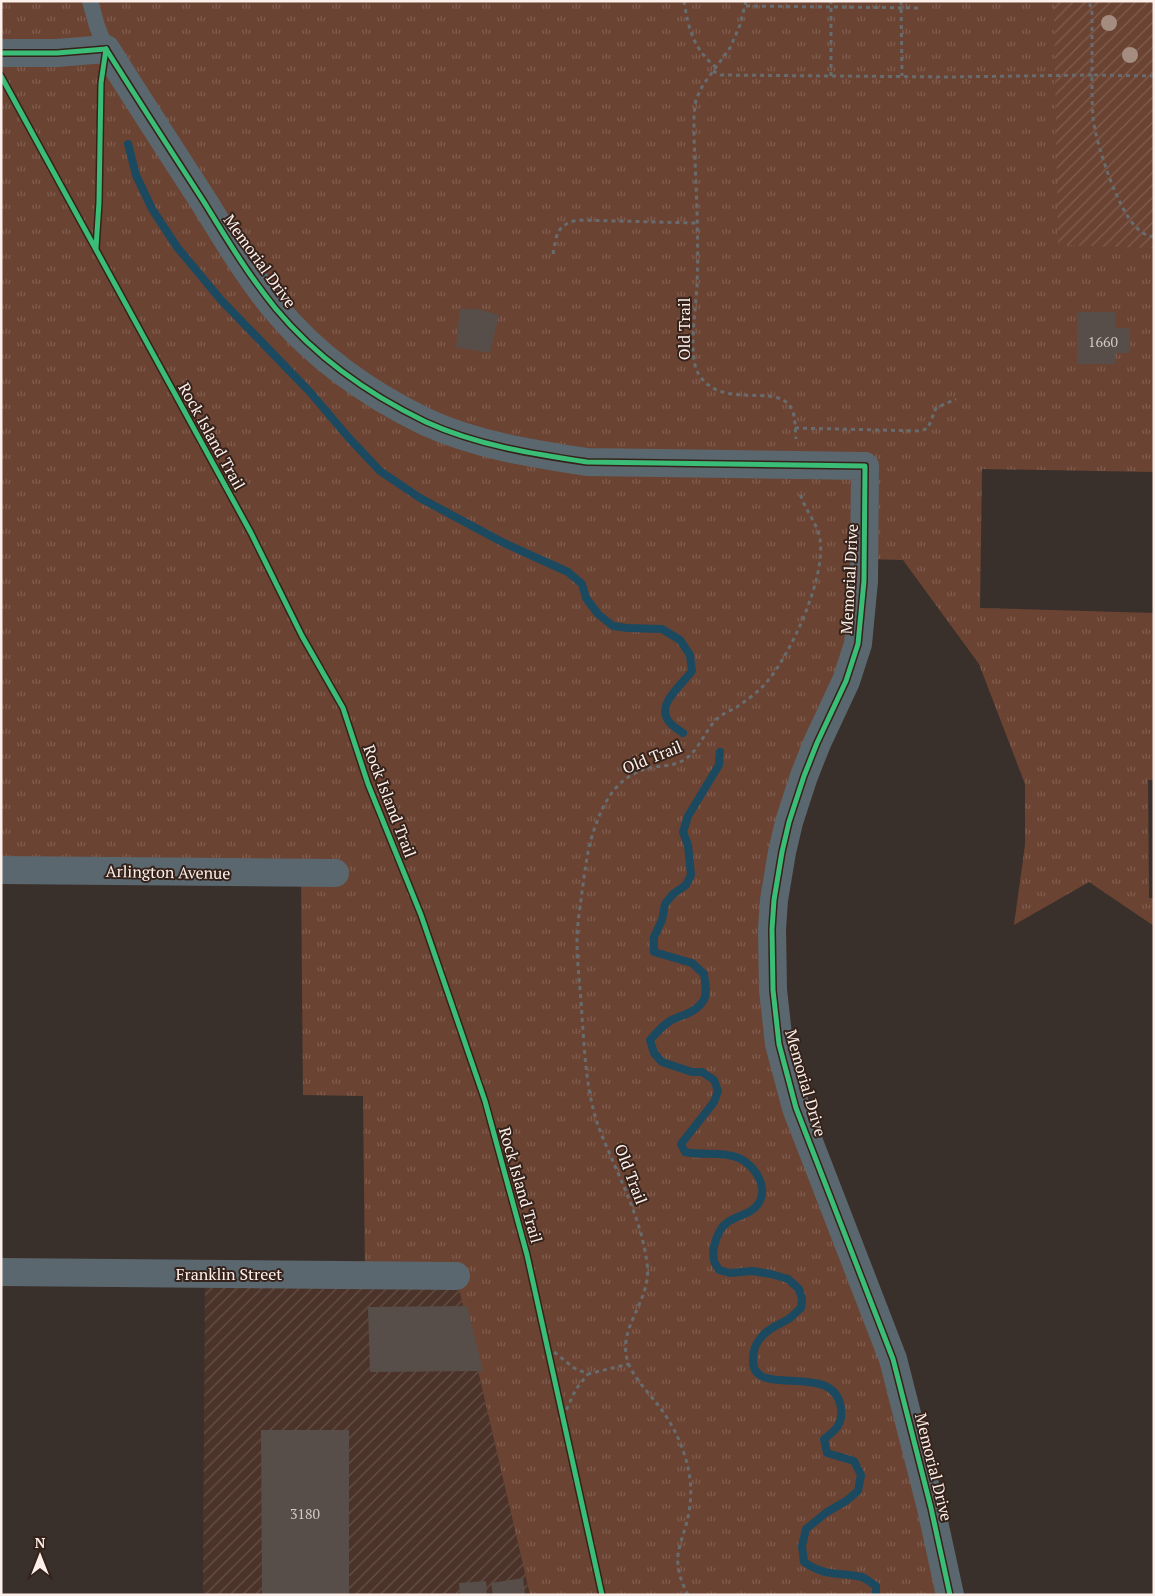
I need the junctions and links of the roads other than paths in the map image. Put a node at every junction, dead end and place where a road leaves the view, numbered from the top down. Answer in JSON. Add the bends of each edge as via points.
{"nodes":[{"id":1,"x":90,"y":1,"type":"edge"},
{"id":2,"x":106,"y":49,"type":"junction"},
{"id":3,"x":1,"y":53,"type":"edge"},
{"id":4,"x":1,"y":870,"type":"edge"},
{"id":5,"x":335,"y":873,"type":"dead end"},
{"id":6,"x":1,"y":1272,"type":"edge"},
{"id":7,"x":456,"y":1276,"type":"dead end"},
{"id":8,"x":950,"y":1595,"type":"edge"}],
"edges":[{"from":1,"to":2,"type":"lane","name":"Memorial Drive"},
{"from":2,"to":3,"type":"street"},
{"from":2,"to":8,"type":"street","name":"Memorial Drive","via":[[276,309],[313,347],[386,401],[469,438],[543,456],[596,462],[865,466],[861,629],[851,667],[817,743],[789,822],[776,879],[772,929],[773,990],[786,1072],[796,1108],[894,1359]]},
{"from":4,"to":5,"type":"street","name":"Arlington Avenue"},
{"from":6,"to":7,"type":"street","name":"Franklin Street"}]}
